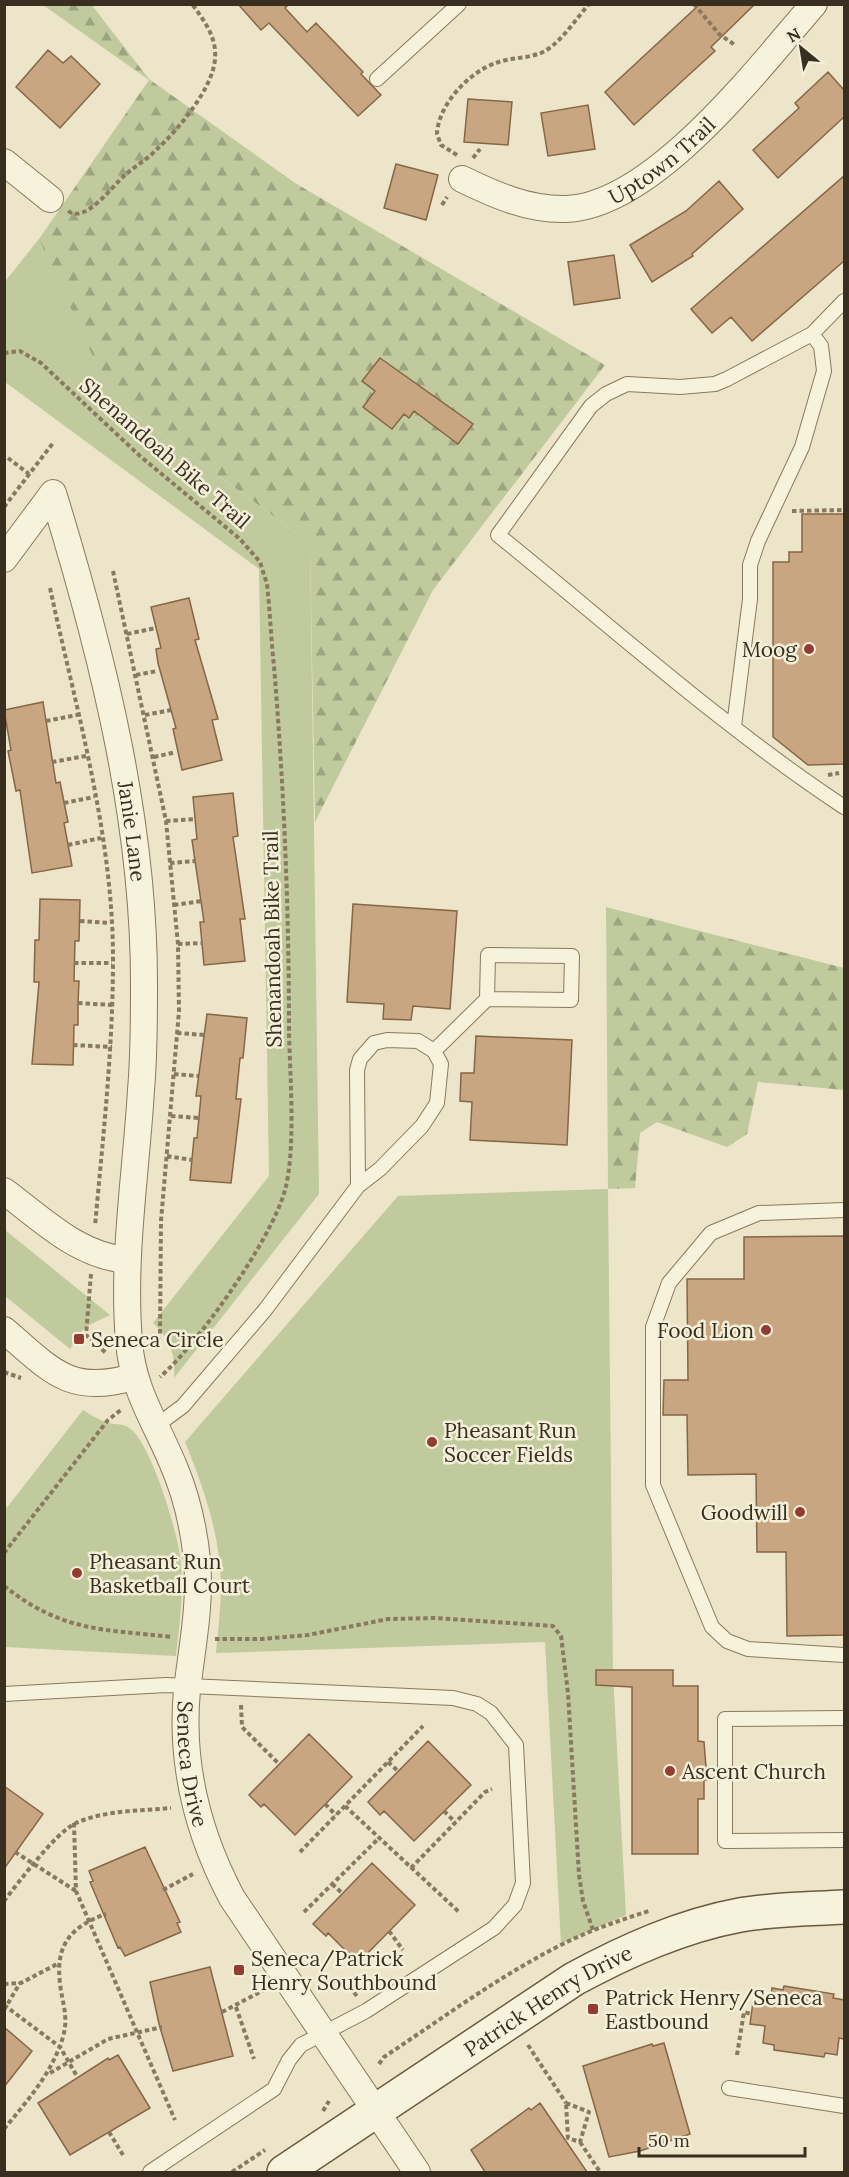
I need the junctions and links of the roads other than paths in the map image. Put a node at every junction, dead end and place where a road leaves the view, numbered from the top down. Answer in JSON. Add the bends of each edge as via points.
{"nodes":[{"id":1,"x":459,"y":4,"type":"edge"},
{"id":2,"x":814,"y":4,"type":"edge"},
{"id":3,"x":377,"y":79,"type":"dead end"},
{"id":4,"x":4,"y":162,"type":"edge"},
{"id":5,"x":463,"y":169,"type":"road end"},
{"id":6,"x":50,"y":199,"type":"road end"},
{"id":7,"x":844,"y":301,"type":"edge"},
{"id":8,"x":812,"y":334,"type":"junction"},
{"id":9,"x":4,"y":558,"type":"edge"},
{"id":10,"x":734,"y":726,"type":"junction"},
{"id":11,"x":844,"y":807,"type":"edge"},
{"id":12,"x":487,"y":999,"type":"junction"},
{"id":13,"x":434,"y":1051,"type":"junction"},
{"id":14,"x":358,"y":1186,"type":"junction"},
{"id":15,"x":4,"y":1191,"type":"edge"},
{"id":16,"x":844,"y":1210,"type":"edge"},
{"id":17,"x":127,"y":1260,"type":"junction"},
{"id":18,"x":4,"y":1330,"type":"edge"},
{"id":19,"x":136,"y":1386,"type":"junction"},
{"id":20,"x":156,"y":1426,"type":"junction"},
{"id":21,"x":844,"y":1654,"type":"edge"},
{"id":22,"x":188,"y":1687,"type":"junction"},
{"id":23,"x":4,"y":1694,"type":"edge"},
{"id":24,"x":844,"y":1718,"type":"edge"},
{"id":25,"x":844,"y":1840,"type":"edge"},
{"id":26,"x":844,"y":1907,"type":"edge"},
{"id":27,"x":321,"y":2034,"type":"junction"},
{"id":28,"x":729,"y":2088,"type":"dead end"},
{"id":29,"x":844,"y":2106,"type":"edge"},
{"id":30,"x":375,"y":2111,"type":"junction"},
{"id":31,"x":150,"y":2172,"type":"edge"},
{"id":32,"x":284,"y":2172,"type":"edge"},
{"id":33,"x":417,"y":2172,"type":"edge"}],
"edges":[{"from":1,"to":3,"type":"lane"},
{"from":2,"to":5,"type":"street","name":"Uptown Trail","via":[[746,86],[654,173],[621,195],[591,206],[545,209],[502,198]]},
{"from":4,"to":6,"type":"street"},
{"from":7,"to":8,"type":"lane"},
{"from":8,"to":10,"type":"lane","via":[[821,346],[824,372],[802,447],[750,565],[750,599]]},
{"from":8,"to":10,"type":"lane","via":[[715,384],[627,384],[606,394],[591,405],[498,535]]},
{"from":9,"to":17,"type":"street","name":"Janie Lane","via":[[53,493],[93,631],[140,883],[143,1055]]},
{"from":10,"to":11,"type":"lane"},
{"from":12,"to":12,"type":"lane","via":[[571,1000],[572,956],[488,954]]},
{"from":12,"to":13,"type":"lane"},
{"from":13,"to":14,"type":"lane","via":[[441,1064],[437,1103],[415,1133]]},
{"from":13,"to":14,"type":"lane","via":[[418,1041],[387,1040],[374,1043],[360,1059]]},
{"from":14,"to":20,"type":"lane","via":[[257,1319],[183,1406]]},
{"from":15,"to":17,"type":"street","via":[[93,1254]]},
{"from":16,"to":21,"type":"lane","via":[[759,1213],[711,1233],[669,1283],[653,1327],[653,1485],[712,1627],[727,1641],[748,1649]]},
{"from":17,"to":19,"type":"street","name":"Janie Lane","via":[[128,1340]]},
{"from":18,"to":19,"type":"street","via":[[68,1379]]},
{"from":19,"to":20,"type":"street","name":"Seneca Drive"},
{"from":20,"to":22,"type":"street","name":"Seneca Drive","via":[[186,1502],[197,1563],[197,1608]]},
{"from":22,"to":23,"type":"lane"},
{"from":22,"to":27,"type":"street","name":"Seneca Drive","via":[[185,1737],[189,1779],[211,1857],[232,1898]]},
{"from":22,"to":27,"type":"lane","via":[[453,1698],[477,1704],[490,1713],[516,1745],[523,1883],[514,1905],[494,1928],[366,2011]]},
{"from":24,"to":25,"type":"lane","via":[[725,1719],[725,1841]]},
{"from":26,"to":30,"type":"main road","name":"Patrick Henry Drive","via":[[740,1915],[639,1946],[574,1979]]},
{"from":27,"to":30,"type":"street","name":"Seneca Drive"},
{"from":27,"to":31,"type":"lane","via":[[301,2045],[274,2089]]},
{"from":28,"to":29,"type":"lane"},
{"from":30,"to":32,"type":"main road","name":"Patrick Henry Drive"},
{"from":30,"to":33,"type":"street","name":"Seneca Drive"}]}
